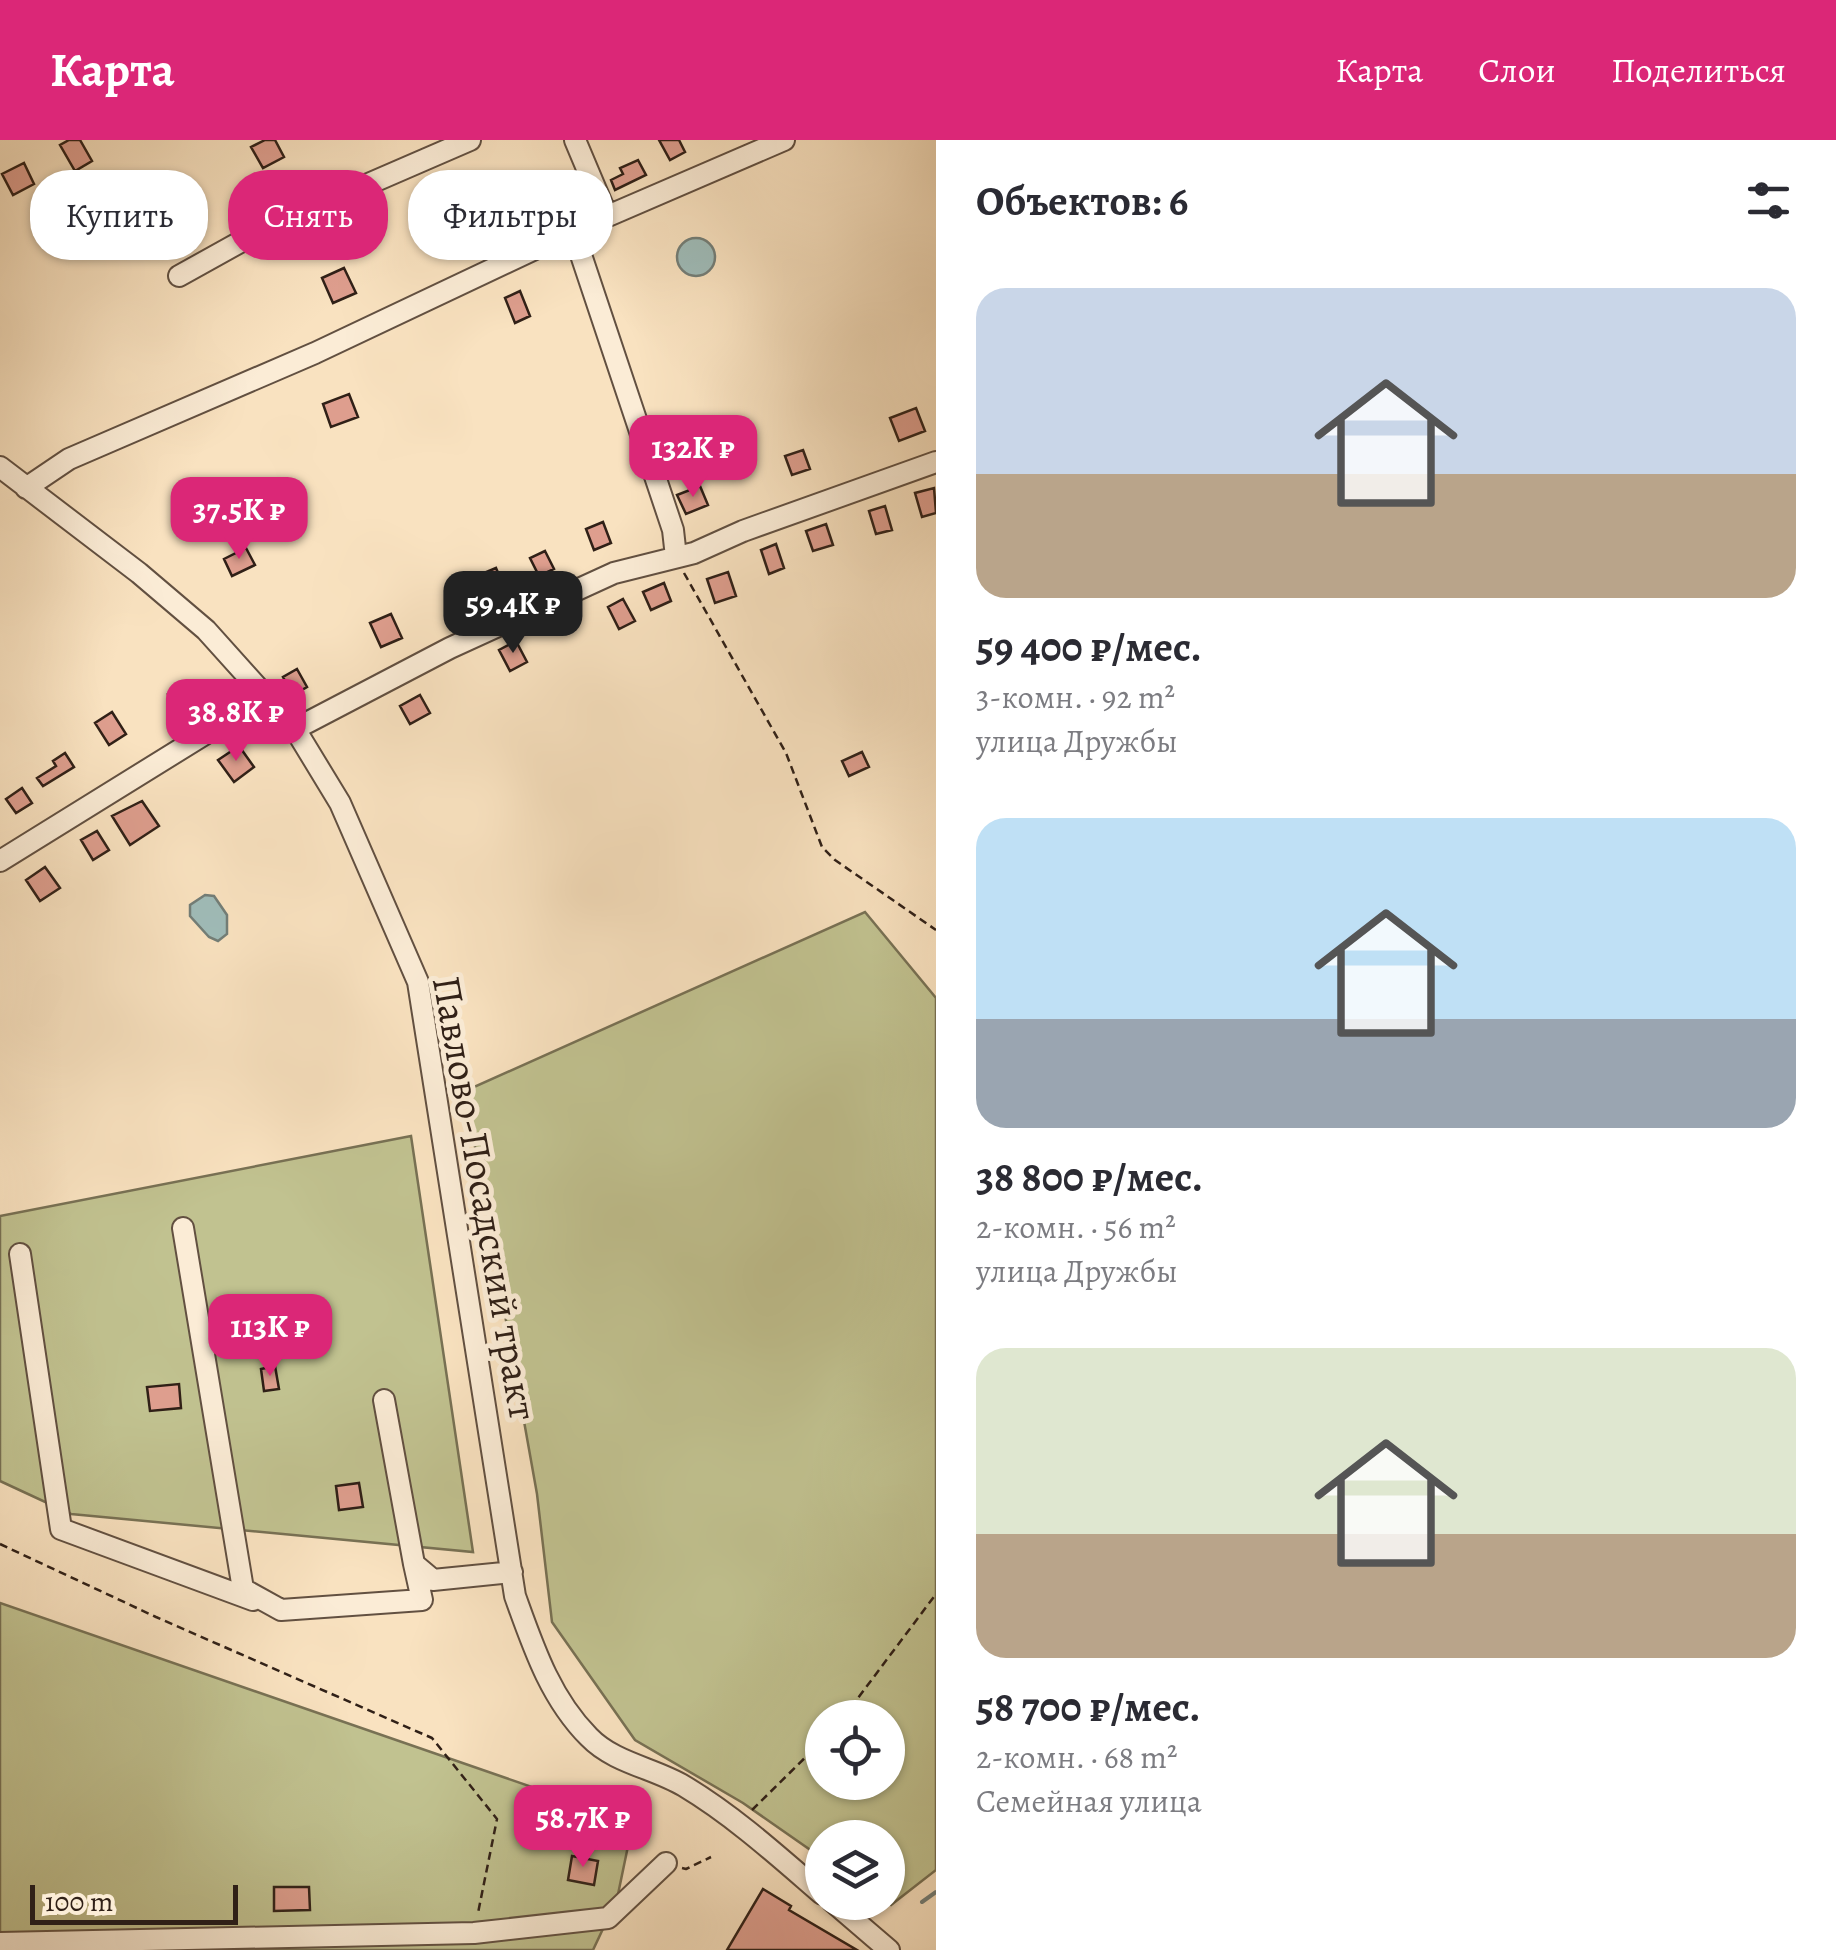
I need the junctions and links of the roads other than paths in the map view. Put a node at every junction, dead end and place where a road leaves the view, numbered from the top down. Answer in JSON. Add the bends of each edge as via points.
{"nodes":[{"id":1,"x":470,"y":140,"type":"edge"},
{"id":2,"x":575,"y":140,"type":"edge"},
{"id":3,"x":784,"y":140,"type":"edge"},
{"id":4,"x":588,"y":170,"type":"edge"},
{"id":5,"x":613,"y":213,"type":"edge"},
{"id":6,"x":510,"y":260,"type":"edge"},
{"id":7,"x":583,"y":260,"type":"edge"},
{"id":8,"x":179,"y":276,"type":"dead end"},
{"id":9,"x":936,"y":462,"type":"edge"},
{"id":10,"x":0,"y":467,"type":"edge"},
{"id":11,"x":26,"y":488,"type":"junction"},
{"id":12,"x":676,"y":557,"type":"junction"},
{"id":13,"x":268,"y":695,"type":"junction"},
{"id":14,"x":295,"y":729,"type":"junction"},
{"id":15,"x":0,"y":861,"type":"edge"},
{"id":16,"x":183,"y":1228,"type":"dead end"},
{"id":17,"x":20,"y":1254,"type":"dead end"},
{"id":18,"x":384,"y":1400,"type":"dead end"},
{"id":19,"x":414,"y":1564,"type":"junction"},
{"id":20,"x":512,"y":1572,"type":"junction"},
{"id":21,"x":281,"y":1610,"type":"junction"},
{"id":22,"x":666,"y":1862,"type":"road end"},
{"id":23,"x":805,"y":1879,"type":"edge"},
{"id":24,"x":854,"y":1920,"type":"edge"},
{"id":25,"x":0,"y":1942,"type":"edge"},
{"id":26,"x":473,"y":1942,"type":"edge"},
{"id":27,"x":889,"y":1950,"type":"edge"}],
"edges":[{"from":1,"to":8,"type":"street","via":[[260,231]]},
{"from":2,"to":4,"type":"street"},
{"from":3,"to":5,"type":"street"},
{"from":6,"to":11,"type":"street","via":[[69,459]]},
{"from":7,"to":12,"type":"street","via":[[668,512]]},
{"from":9,"to":12,"type":"street"},
{"from":10,"to":11,"type":"street","name":"Павлово-Посадский тракт"},
{"from":11,"to":13,"type":"street","name":"Павлово-Посадский тракт","via":[[206,630]]},
{"from":12,"to":14,"type":"street","via":[[614,573]]},
{"from":13,"to":14,"type":"street","name":"Павлово-Посадский тракт"},
{"from":13,"to":15,"type":"street"},
{"from":14,"to":20,"type":"street","name":"Павлово-Посадский тракт","via":[[340,803],[418,982]]},
{"from":16,"to":21,"type":"street","via":[[243,1588]]},
{"from":17,"to":21,"type":"street","via":[[61,1529]]},
{"from":18,"to":19,"type":"street"},
{"from":19,"to":20,"type":"street","via":[[434,1580]]},
{"from":19,"to":21,"type":"street","via":[[422,1600]]},
{"from":20,"to":23,"type":"street","name":"Павлово-Посадский тракт","via":[[542,1670],[590,1739],[681,1784]]},
{"from":22,"to":26,"type":"street","via":[[608,1918]]},
{"from":24,"to":27,"type":"street"},
{"from":25,"to":26,"type":"street"}]}
